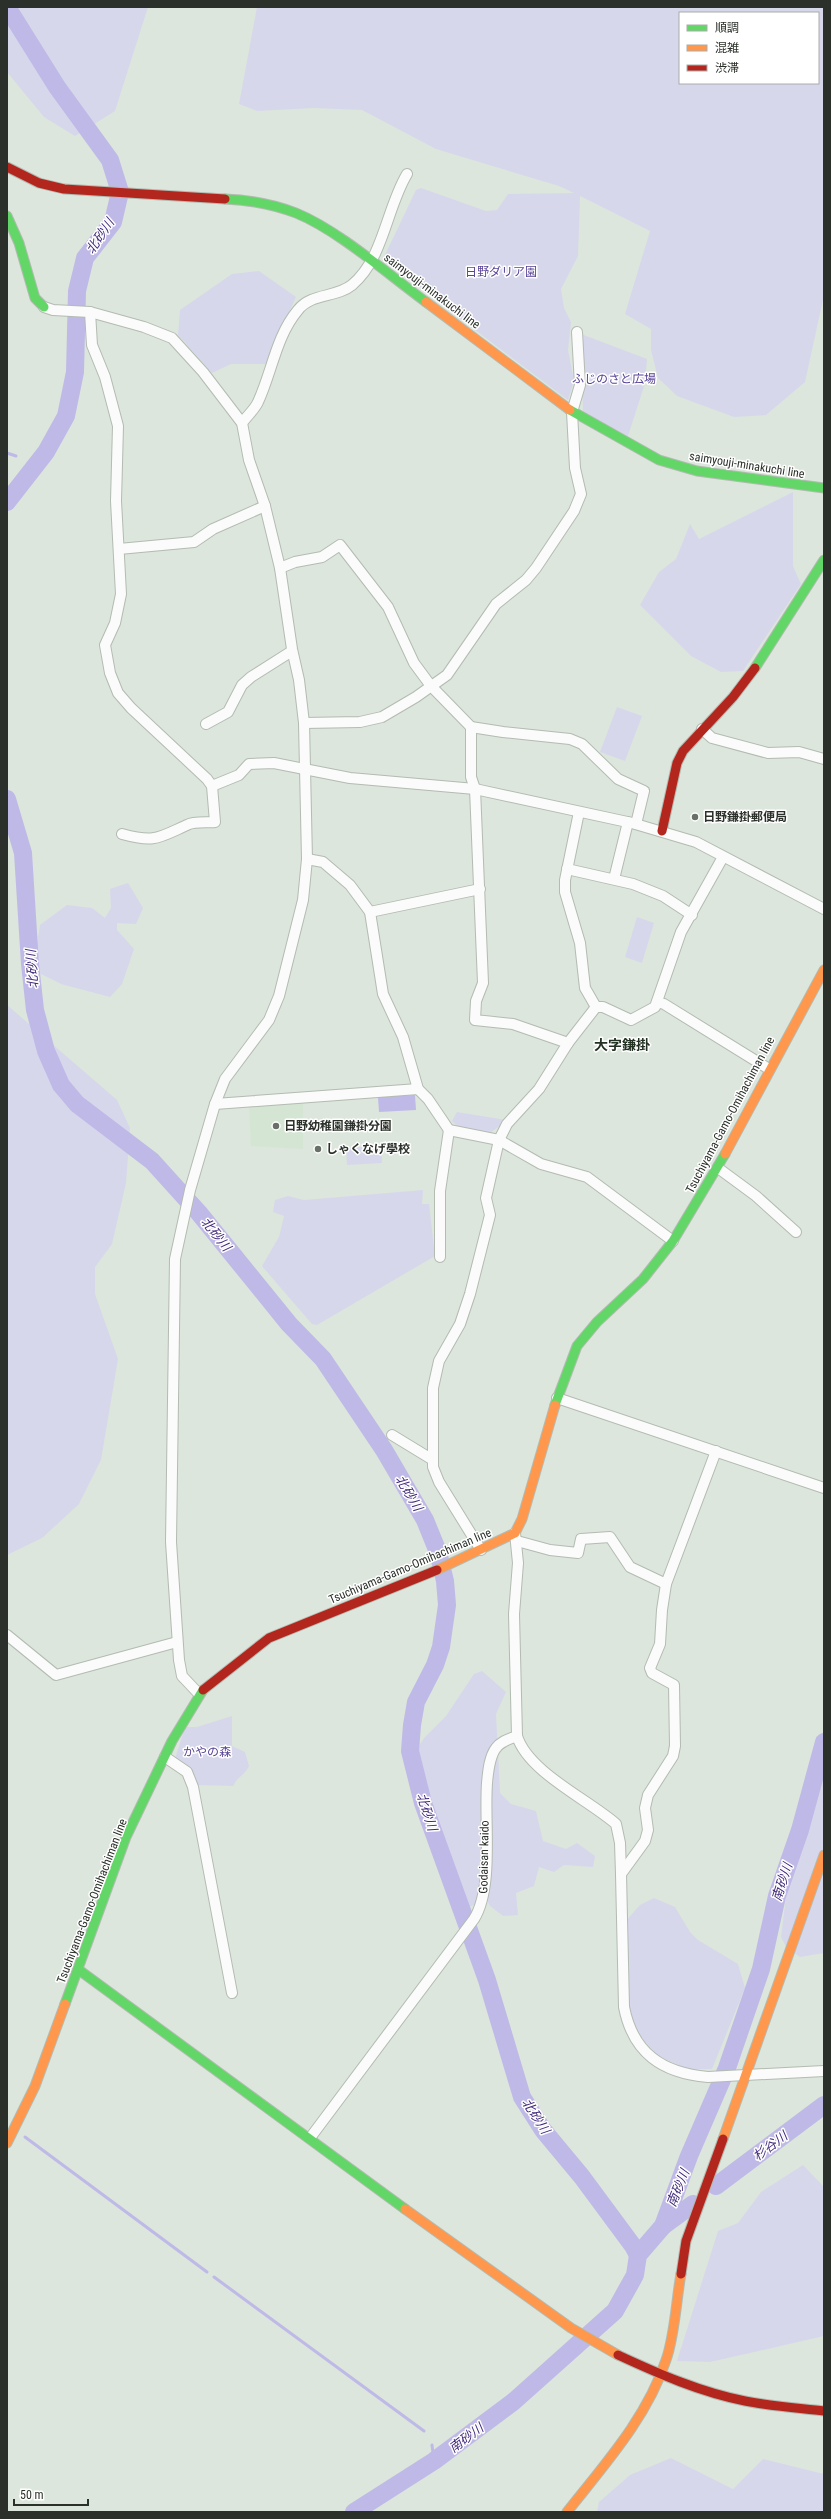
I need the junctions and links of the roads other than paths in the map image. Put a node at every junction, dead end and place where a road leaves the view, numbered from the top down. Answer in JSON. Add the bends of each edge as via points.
{"nodes":[{"id":1,"x":7,"y":168,"type":"edge"},
{"id":2,"x":407,"y":174,"type":"dead end"},
{"id":3,"x":7,"y":216,"type":"edge"},
{"id":4,"x":371,"y":260,"type":"junction"},
{"id":5,"x":44,"y":307,"type":"joint"},
{"id":6,"x":88,"y":312,"type":"junction"},
{"id":7,"x":577,"y":332,"type":"dead end"},
{"id":8,"x":572,"y":412,"type":"junction"},
{"id":9,"x":242,"y":423,"type":"junction"},
{"id":10,"x":824,"y":488,"type":"edge"},
{"id":11,"x":264,"y":506,"type":"junction"},
{"id":12,"x":119,"y":549,"type":"junction"},
{"id":13,"x":824,"y":560,"type":"edge"},
{"id":14,"x":280,"y":568,"type":"junction"},
{"id":15,"x":292,"y":651,"type":"junction"},
{"id":16,"x":431,"y":686,"type":"junction"},
{"id":17,"x":304,"y":723,"type":"junction"},
{"id":18,"x":206,"y":724,"type":"dead end"},
{"id":19,"x":471,"y":727,"type":"junction"},
{"id":20,"x":702,"y":729,"type":"junction"},
{"id":21,"x":824,"y":759,"type":"edge"},
{"id":22,"x":304,"y":769,"type":"junction"},
{"id":23,"x":212,"y":786,"type":"junction"},
{"id":24,"x":475,"y":789,"type":"junction"},
{"id":25,"x":579,"y":812,"type":"junction"},
{"id":26,"x":632,"y":823,"type":"junction"},
{"id":27,"x":662,"y":831,"type":"junction"},
{"id":28,"x":122,"y":834,"type":"dead end"},
{"id":29,"x":723,"y":857,"type":"junction"},
{"id":30,"x":307,"y":859,"type":"junction"},
{"id":31,"x":567,"y":869,"type":"junction"},
{"id":32,"x":614,"y":879,"type":"junction"},
{"id":33,"x":480,"y":889,"type":"junction"},
{"id":34,"x":824,"y":909,"type":"edge"},
{"id":35,"x":370,"y":912,"type":"junction"},
{"id":36,"x":692,"y":914,"type":"junction"},
{"id":37,"x":824,"y":970,"type":"edge"},
{"id":38,"x":657,"y":1002,"type":"junction"},
{"id":39,"x":596,"y":1007,"type":"junction"},
{"id":40,"x":568,"y":1043,"type":"junction"},
{"id":41,"x":769,"y":1069,"type":"junction"},
{"id":42,"x":418,"y":1089,"type":"junction"},
{"id":43,"x":215,"y":1104,"type":"junction"},
{"id":44,"x":449,"y":1130,"type":"junction"},
{"id":45,"x":499,"y":1140,"type":"junction"},
{"id":46,"x":718,"y":1168,"type":"junction"},
{"id":47,"x":796,"y":1232,"type":"dead end"},
{"id":48,"x":673,"y":1241,"type":"junction"},
{"id":49,"x":440,"y":1257,"type":"dead end"},
{"id":50,"x":557,"y":1398,"type":"junction"},
{"id":51,"x":392,"y":1435,"type":"dead end"},
{"id":52,"x":716,"y":1452,"type":"junction"},
{"id":53,"x":432,"y":1460,"type":"junction"},
{"id":54,"x":824,"y":1488,"type":"edge"},
{"id":55,"x":516,"y":1537,"type":"junction"},
{"id":56,"x":481,"y":1550,"type":"junction"},
{"id":57,"x":666,"y":1584,"type":"junction"},
{"id":58,"x":7,"y":1635,"type":"edge"},
{"id":59,"x":177,"y":1642,"type":"junction"},
{"id":60,"x":199,"y":1694,"type":"junction"},
{"id":61,"x":517,"y":1736,"type":"junction"},
{"id":62,"x":165,"y":1757,"type":"junction"},
{"id":63,"x":824,"y":1855,"type":"edge"},
{"id":64,"x":621,"y":1874,"type":"junction"},
{"id":65,"x":79,"y":1970,"type":"junction"},
{"id":66,"x":232,"y":1993,"type":"dead end"},
{"id":67,"x":824,"y":2071,"type":"edge"},
{"id":68,"x":746,"y":2076,"type":"junction"},
{"id":69,"x":310,"y":2138,"type":"junction"},
{"id":70,"x":7,"y":2143,"type":"edge"},
{"id":71,"x":662,"y":2376,"type":"junction"},
{"id":72,"x":824,"y":2411,"type":"edge"},
{"id":73,"x":567,"y":2512,"type":"edge"}],
"edges":[{"from":1,"to":4,"type":"main road","name":"saimyouji-minakuchi line","via":[[39,183],[64,189],[250,200],[296,213],[324,228]]},
{"from":2,"to":4,"type":"street"},
{"from":3,"to":5,"type":"main road","via":[[19,243],[32,292]]},
{"from":4,"to":8,"type":"main road","name":"saimyouji-minakuchi line"},
{"from":4,"to":9,"type":"street","via":[[352,284],[342,291],[312,300],[298,310],[271,362],[258,402]]},
{"from":5,"to":6,"type":"street","via":[[65,312]]},
{"from":6,"to":9,"type":"street","via":[[144,327],[172,338],[203,372]]},
{"from":6,"to":12,"type":"street","via":[[92,345],[105,377],[118,426],[116,481]]},
{"from":7,"to":8,"type":"street","via":[[580,384]]},
{"from":8,"to":10,"type":"main road","name":"saimyouji-minakuchi line","via":[[659,460],[697,471]]},
{"from":8,"to":16,"type":"street","via":[[575,468],[581,494],[574,511],[526,580],[496,604],[447,675]]},
{"from":9,"to":11,"type":"street","via":[[249,460]]},
{"from":11,"to":12,"type":"street","via":[[213,529],[194,542]]},
{"from":11,"to":14,"type":"street"},
{"from":12,"to":23,"type":"street","via":[[121,594],[115,623],[105,645],[110,673],[118,693],[131,708]]},
{"from":13,"to":20,"type":"main road","via":[[765,655],[733,697]]},
{"from":14,"to":15,"type":"street"},
{"from":14,"to":16,"type":"street","via":[[322,556],[340,545],[388,607],[405,648]]},
{"from":15,"to":17,"type":"street","via":[[299,680]]},
{"from":15,"to":18,"type":"street","via":[[251,676],[242,686],[228,712]]},
{"from":16,"to":17,"type":"street","via":[[382,717],[360,722]]},
{"from":16,"to":19,"type":"street"},
{"from":17,"to":22,"type":"street"},
{"from":19,"to":24,"type":"street","via":[[471,776]]},
{"from":19,"to":26,"type":"street","via":[[570,739],[582,744],[618,779],[644,791]]},
{"from":20,"to":21,"type":"street","via":[[712,738],[768,752],[798,752]]},
{"from":20,"to":27,"type":"main road","via":[[683,750],[677,763]]},
{"from":22,"to":23,"type":"street","via":[[274,763],[249,764],[239,775]]},
{"from":22,"to":24,"type":"street","via":[[350,778]]},
{"from":22,"to":30,"type":"street"},
{"from":23,"to":28,"type":"street","via":[[215,822],[188,824],[160,838]]},
{"from":24,"to":25,"type":"street"},
{"from":24,"to":33,"type":"street"},
{"from":25,"to":26,"type":"street"},
{"from":25,"to":31,"type":"street"},
{"from":26,"to":27,"type":"street"},
{"from":26,"to":32,"type":"street"},
{"from":27,"to":29,"type":"street","via":[[696,842]]},
{"from":29,"to":34,"type":"street"},
{"from":29,"to":36,"type":"street"},
{"from":30,"to":35,"type":"street","via":[[322,862],[350,885]]},
{"from":30,"to":43,"type":"street","via":[[303,900],[279,996],[269,1020],[224,1079]]},
{"from":31,"to":32,"type":"street"},
{"from":31,"to":39,"type":"street","via":[[565,892],[580,943],[583,981]]},
{"from":32,"to":36,"type":"street","via":[[663,896]]},
{"from":33,"to":35,"type":"street"},
{"from":33,"to":40,"type":"street","via":[[479,922],[483,983],[476,1000],[475,1020],[513,1024]]},
{"from":35,"to":42,"type":"street","via":[[383,994],[403,1037]]},
{"from":36,"to":38,"type":"street","via":[[681,932]]},
{"from":37,"to":41,"type":"main road","name":"Tsuchiyama-Gamo-Omihachiman line"},
{"from":38,"to":39,"type":"street","via":[[654,1007],[631,1020],[603,1007]]},
{"from":38,"to":41,"type":"street"},
{"from":39,"to":40,"type":"street"},
{"from":40,"to":45,"type":"street","via":[[546,1080],[518,1110]]},
{"from":41,"to":46,"type":"main road","name":"Tsuchiyama-Gamo-Omihachiman line"},
{"from":42,"to":43,"type":"street"},
{"from":42,"to":44,"type":"street"},
{"from":43,"to":59,"type":"street","via":[[190,1190],[175,1260],[171,1542]]},
{"from":44,"to":45,"type":"street"},
{"from":44,"to":49,"type":"street","via":[[440,1191]]},
{"from":45,"to":48,"type":"street","via":[[541,1164],[592,1180]]},
{"from":45,"to":53,"type":"street","via":[[486,1198],[490,1215],[470,1294],[460,1324],[439,1361],[433,1388]]},
{"from":46,"to":47,"type":"street","via":[[756,1196]]},
{"from":46,"to":48,"type":"main road","name":"Tsuchiyama-Gamo-Omihachiman line"},
{"from":48,"to":50,"type":"main road","name":"Tsuchiyama-Gamo-Omihachiman line","via":[[643,1279],[597,1322],[577,1346]]},
{"from":50,"to":52,"type":"street"},
{"from":50,"to":55,"type":"main road","name":"Tsuchiyama-Gamo-Omihachiman line"},
{"from":51,"to":53,"type":"street"},
{"from":52,"to":54,"type":"street"},
{"from":52,"to":57,"type":"street"},
{"from":53,"to":56,"type":"street","via":[[439,1482]]},
{"from":55,"to":56,"type":"main road","name":"Tsuchiyama-Gamo-Omihachiman line"},
{"from":55,"to":57,"type":"street","via":[[550,1550],[578,1552],[581,1539],[610,1537],[630,1567]]},
{"from":55,"to":61,"type":"street","via":[[518,1562],[514,1614]]},
{"from":56,"to":60,"type":"main road","name":"Tsuchiyama-Gamo-Omihachiman line","via":[[268,1638]]},
{"from":57,"to":64,"type":"street","via":[[660,1644],[650,1668],[652,1673],[674,1685],[675,1746],[667,1766],[648,1795],[645,1808],[648,1830],[645,1841]]},
{"from":58,"to":59,"type":"street","via":[[56,1675]]},
{"from":59,"to":60,"type":"street","via":[[182,1676]]},
{"from":60,"to":62,"type":"main road","name":"Tsuchiyama-Gamo-Omihachiman line","via":[[181,1723]]},
{"from":61,"to":64,"type":"street","via":[[529,1756],[557,1783],[616,1824],[620,1843]]},
{"from":61,"to":69,"type":"street","name":"Godaisan kaido","via":[[500,1742],[488,1774],[484,1897],[474,1919]]},
{"from":62,"to":65,"type":"main road","name":"Tsuchiyama-Gamo-Omihachiman line","via":[[126,1837]]},
{"from":62,"to":66,"type":"street","via":[[187,1772],[193,1787]]},
{"from":63,"to":68,"type":"main road"},
{"from":64,"to":68,"type":"street","via":[[624,2007],[628,2026],[639,2047],[656,2062],[690,2075]]},
{"from":65,"to":69,"type":"main road"},
{"from":65,"to":70,"type":"main road","name":"Tsuchiyama-Gamo-Omihachiman line","via":[[35,2086]]},
{"from":67,"to":68,"type":"street"},
{"from":68,"to":71,"type":"main road","via":[[686,2241]]},
{"from":69,"to":71,"type":"main road","via":[[571,2328],[602,2347]]},
{"from":71,"to":72,"type":"main road","via":[[745,2401]]},
{"from":71,"to":73,"type":"main road","via":[[638,2419]]}]}
